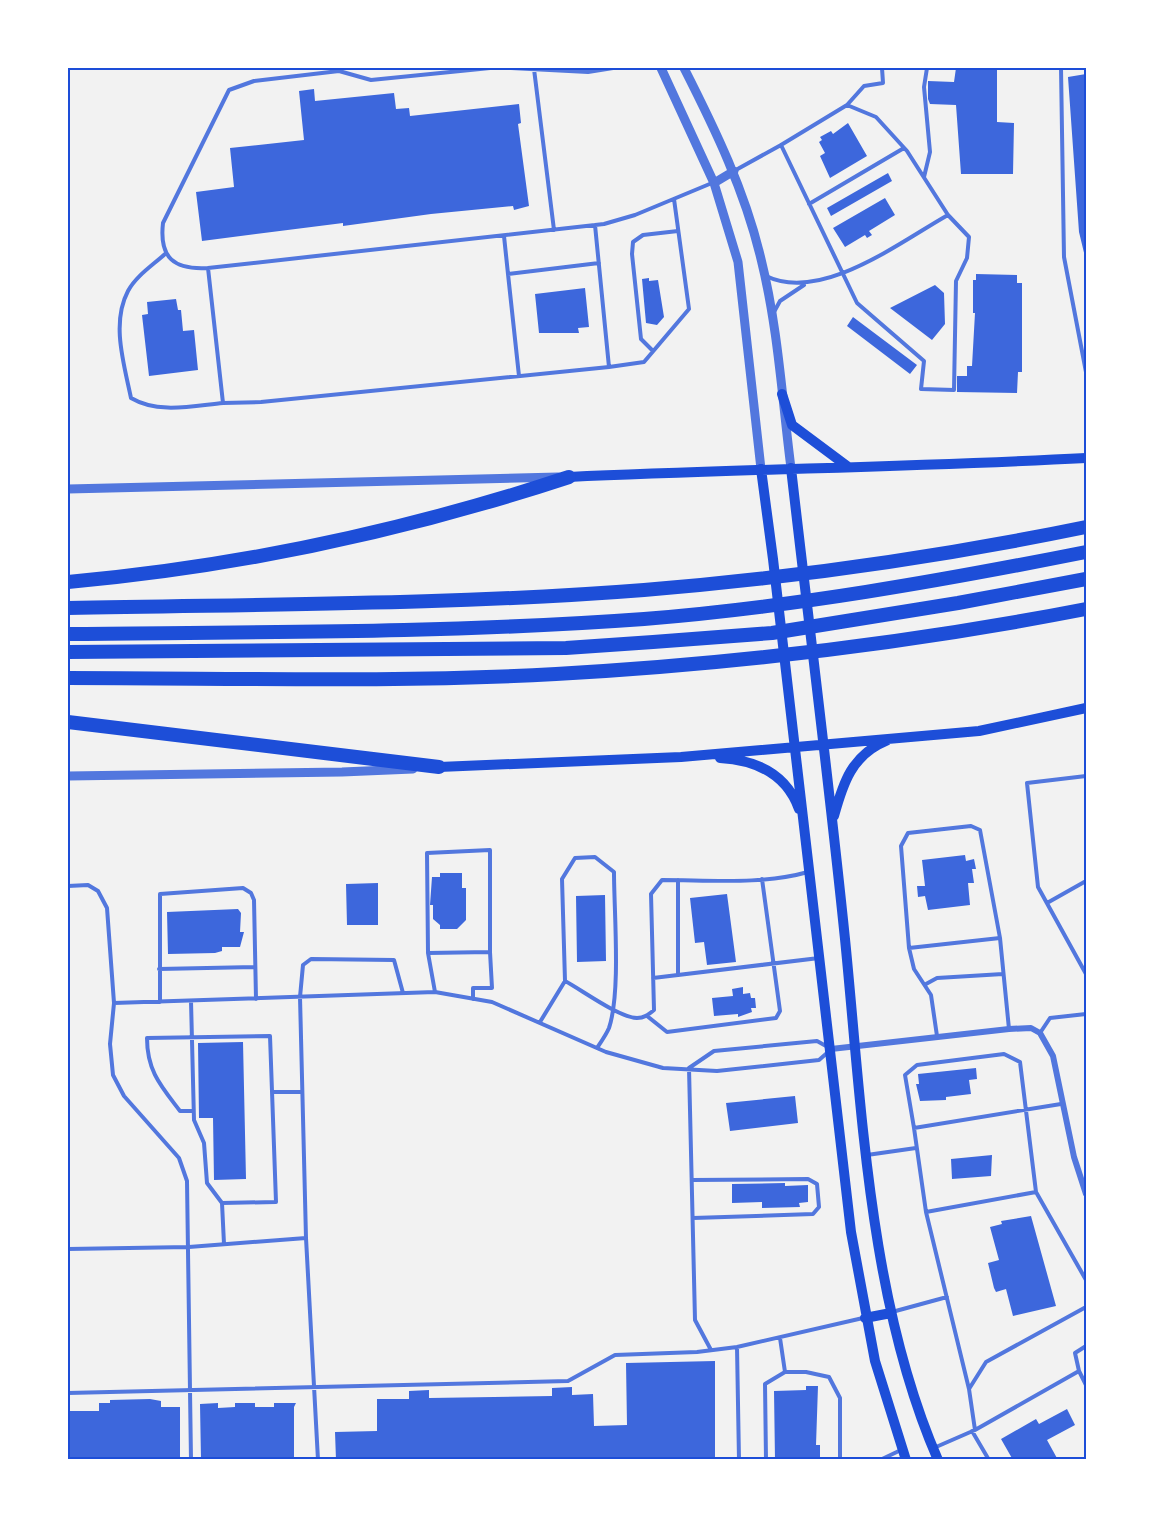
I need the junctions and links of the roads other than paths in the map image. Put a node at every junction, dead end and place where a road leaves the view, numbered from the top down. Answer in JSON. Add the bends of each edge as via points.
{"nodes":[{"id":1,"x":490,"y":68,"type":"edge"},
{"id":2,"x":511,"y":68,"type":"edge"},
{"id":3,"x":613,"y":68,"type":"edge"},
{"id":4,"x":661,"y":68,"type":"edge"},
{"id":5,"x":684,"y":68,"type":"edge"},
{"id":6,"x":882,"y":68,"type":"edge"},
{"id":7,"x":927,"y":68,"type":"edge"},
{"id":8,"x":1061,"y":68,"type":"edge"},
{"id":9,"x":534,"y":69,"type":"edge"},
{"id":10,"x":847,"y":105,"type":"junction"},
{"id":11,"x":781,"y":145,"type":"junction"},
{"id":12,"x":904,"y":148,"type":"junction"},
{"id":13,"x":734,"y":171,"type":"junction"},
{"id":14,"x":924,"y":177,"type":"junction"},
{"id":15,"x":714,"y":183,"type":"junction"},
{"id":16,"x":674,"y":199,"type":"junction"},
{"id":17,"x":809,"y":204,"type":"junction"},
{"id":18,"x":948,"y":215,"type":"junction"},
{"id":19,"x":595,"y":225,"type":"junction"},
{"id":20,"x":554,"y":230,"type":"junction"},
{"id":21,"x":678,"y":231,"type":"junction"},
{"id":22,"x":504,"y":236,"type":"junction"},
{"id":23,"x":165,"y":254,"type":"junction"},
{"id":24,"x":599,"y":263,"type":"junction"},
{"id":25,"x":208,"y":268,"type":"junction"},
{"id":26,"x":508,"y":274,"type":"junction"},
{"id":27,"x":764,"y":274,"type":"junction"},
{"id":28,"x":842,"y":274,"type":"junction"},
{"id":29,"x":805,"y":285,"type":"junction"},
{"id":30,"x":772,"y":316,"type":"junction"},
{"id":31,"x":653,"y":351,"type":"junction"},
{"id":32,"x":609,"y":367,"type":"junction"},
{"id":33,"x":1086,"y":372,"type":"edge"},
{"id":34,"x":519,"y":376,"type":"junction"},
{"id":35,"x":782,"y":394,"type":"junction"},
{"id":36,"x":223,"y":403,"type":"junction"},
{"id":37,"x":1086,"y":458,"type":"edge"},
{"id":38,"x":847,"y":466,"type":"junction"},
{"id":39,"x":791,"y":468,"type":"junction"},
{"id":40,"x":760,"y":469,"type":"junction"},
{"id":41,"x":569,"y":477,"type":"junction"},
{"id":42,"x":68,"y":489,"type":"edge"},
{"id":43,"x":1086,"y":527,"type":"edge"},
{"id":44,"x":1086,"y":552,"type":"edge"},
{"id":45,"x":1086,"y":579,"type":"edge"},
{"id":46,"x":68,"y":582,"type":"edge"},
{"id":47,"x":68,"y":608,"type":"edge"},
{"id":48,"x":1086,"y":609,"type":"edge"},
{"id":49,"x":68,"y":634,"type":"edge"},
{"id":50,"x":68,"y":652,"type":"edge"},
{"id":51,"x":68,"y":678,"type":"edge"},
{"id":52,"x":1086,"y":708,"type":"edge"},
{"id":53,"x":68,"y":722,"type":"edge"},
{"id":54,"x":895,"y":737,"type":"junction"},
{"id":55,"x":824,"y":743,"type":"junction"},
{"id":56,"x":795,"y":746,"type":"junction"},
{"id":57,"x":693,"y":755,"type":"junction"},
{"id":58,"x":439,"y":767,"type":"junction"},
{"id":59,"x":68,"y":776,"type":"edge"},
{"id":60,"x":1086,"y":776,"type":"edge"},
{"id":61,"x":833,"y":822,"type":"junction"},
{"id":62,"x":805,"y":827,"type":"junction"},
{"id":63,"x":810,"y":872,"type":"junction"},
{"id":64,"x":762,"y":879,"type":"junction"},
{"id":65,"x":678,"y":880,"type":"junction"},
{"id":66,"x":1086,"y":881,"type":"edge"},
{"id":67,"x":68,"y":886,"type":"edge"},
{"id":68,"x":1047,"y":903,"type":"junction"},
{"id":69,"x":1000,"y":938,"type":"junction"},
{"id":70,"x":909,"y":948,"type":"junction"},
{"id":71,"x":490,"y":952,"type":"junction"},
{"id":72,"x":428,"y":953,"type":"junction"},
{"id":73,"x":820,"y":958,"type":"junction"},
{"id":74,"x":774,"y":964,"type":"junction"},
{"id":75,"x":255,"y":967,"type":"junction"},
{"id":76,"x":159,"y":969,"type":"junction"},
{"id":77,"x":1003,"y":974,"type":"junction"},
{"id":78,"x":1086,"y":974,"type":"edge"},
{"id":79,"x":678,"y":975,"type":"junction"},
{"id":80,"x":653,"y":978,"type":"junction"},
{"id":81,"x":565,"y":981,"type":"junction"},
{"id":82,"x":926,"y":984,"type":"junction"},
{"id":83,"x":435,"y":992,"type":"junction"},
{"id":84,"x":403,"y":993,"type":"junction"},
{"id":85,"x":300,"y":997,"type":"junction"},
{"id":86,"x":256,"y":999,"type":"junction"},
{"id":87,"x":473,"y":999,"type":"junction"},
{"id":88,"x":191,"y":1001,"type":"junction"},
{"id":89,"x":159,"y":1002,"type":"junction"},
{"id":90,"x":114,"y":1003,"type":"junction"},
{"id":91,"x":612,"y":1008,"type":"junction"},
{"id":92,"x":1086,"y":1014,"type":"edge"},
{"id":93,"x":647,"y":1016,"type":"junction"},
{"id":94,"x":540,"y":1022,"type":"junction"},
{"id":95,"x":1009,"y":1029,"type":"junction"},
{"id":96,"x":1040,"y":1033,"type":"junction"},
{"id":97,"x":937,"y":1036,"type":"junction"},
{"id":98,"x":191,"y":1037,"type":"junction"},
{"id":99,"x":856,"y":1046,"type":"junction"},
{"id":100,"x":597,"y":1048,"type":"junction"},
{"id":101,"x":831,"y":1049,"type":"junction"},
{"id":102,"x":689,"y":1068,"type":"junction"},
{"id":103,"x":272,"y":1092,"type":"junction"},
{"id":104,"x":302,"y":1092,"type":"junction"},
{"id":105,"x":1061,"y":1104,"type":"junction"},
{"id":106,"x":193,"y":1111,"type":"junction"},
{"id":107,"x":1028,"y":1111,"type":"junction"},
{"id":108,"x":914,"y":1128,"type":"junction"},
{"id":109,"x":916,"y":1148,"type":"junction"},
{"id":110,"x":867,"y":1155,"type":"junction"},
{"id":111,"x":692,"y":1180,"type":"junction"},
{"id":112,"x":1084,"y":1180,"type":"edge"},
{"id":113,"x":1036,"y":1192,"type":"junction"},
{"id":114,"x":1086,"y":1194,"type":"edge"},
{"id":115,"x":222,"y":1203,"type":"junction"},
{"id":116,"x":926,"y":1212,"type":"junction"},
{"id":117,"x":693,"y":1218,"type":"junction"},
{"id":118,"x":306,"y":1238,"type":"junction"},
{"id":119,"x":224,"y":1244,"type":"junction"},
{"id":120,"x":189,"y":1247,"type":"junction"},
{"id":121,"x":68,"y":1249,"type":"edge"},
{"id":122,"x":1086,"y":1280,"type":"edge"},
{"id":123,"x":946,"y":1297,"type":"junction"},
{"id":124,"x":1086,"y":1307,"type":"edge"},
{"id":125,"x":891,"y":1312,"type":"junction"},
{"id":126,"x":865,"y":1318,"type":"junction"},
{"id":127,"x":780,"y":1338,"type":"junction"},
{"id":128,"x":1086,"y":1346,"type":"edge"},
{"id":129,"x":737,"y":1347,"type":"junction"},
{"id":130,"x":711,"y":1350,"type":"junction"},
{"id":131,"x":1079,"y":1371,"type":"junction"},
{"id":132,"x":785,"y":1372,"type":"junction"},
{"id":133,"x":1086,"y":1385,"type":"edge"},
{"id":134,"x":314,"y":1387,"type":"junction"},
{"id":135,"x":190,"y":1389,"type":"junction"},
{"id":136,"x":969,"y":1389,"type":"junction"},
{"id":137,"x":68,"y":1393,"type":"edge"},
{"id":138,"x":974,"y":1430,"type":"junction"},
{"id":139,"x":933,"y":1449,"type":"junction"},
{"id":140,"x":904,"y":1454,"type":"edge"},
{"id":141,"x":191,"y":1460,"type":"edge"},
{"id":142,"x":318,"y":1460,"type":"edge"},
{"id":143,"x":739,"y":1460,"type":"edge"},
{"id":144,"x":766,"y":1460,"type":"edge"},
{"id":145,"x":840,"y":1460,"type":"edge"},
{"id":146,"x":880,"y":1460,"type":"edge"},
{"id":147,"x":938,"y":1460,"type":"edge"},
{"id":148,"x":989,"y":1460,"type":"edge"}],
"edges":[{"from":1,"to":23,"type":"lane","via":[[371,80],[339,71],[254,81],[230,90],[163,223]]},
{"from":2,"to":9,"type":"lane"},
{"from":3,"to":9,"type":"lane","via":[[588,72]]},
{"from":4,"to":15,"type":"street"},
{"from":5,"to":13,"type":"street"},
{"from":6,"to":10,"type":"lane","via":[[883,83],[864,86]]},
{"from":7,"to":14,"type":"lane","via":[[924,87],[930,152]]},
{"from":8,"to":33,"type":"lane","via":[[1064,257]]},
{"from":9,"to":20,"type":"lane"},
{"from":10,"to":11,"type":"lane"},
{"from":10,"to":12,"type":"lane","via":[[876,117]]},
{"from":11,"to":13,"type":"lane"},
{"from":11,"to":17,"type":"lane"},
{"from":12,"to":14,"type":"lane"},
{"from":12,"to":17,"type":"lane"},
{"from":13,"to":15,"type":"street"},
{"from":13,"to":27,"type":"street"},
{"from":14,"to":18,"type":"lane"},
{"from":15,"to":16,"type":"lane"},
{"from":15,"to":40,"type":"street","via":[[738,262]]},
{"from":16,"to":19,"type":"lane","via":[[635,215]]},
{"from":16,"to":21,"type":"lane"},
{"from":17,"to":28,"type":"lane"},
{"from":18,"to":28,"type":"lane"},
{"from":18,"to":28,"type":"lane","via":[[969,237],[967,258],[956,281],[954,390],[921,389],[924,361],[857,303]]},
{"from":19,"to":20,"type":"lane"},
{"from":19,"to":24,"type":"lane"},
{"from":20,"to":22,"type":"lane"},
{"from":21,"to":31,"type":"lane","via":[[689,309]]},
{"from":21,"to":31,"type":"lane","via":[[643,235],[633,242],[642,339]]},
{"from":22,"to":25,"type":"lane"},
{"from":22,"to":26,"type":"lane"},
{"from":23,"to":25,"type":"lane","via":[[177,264]]},
{"from":23,"to":36,"type":"lane","via":[[137,278],[123,306],[119,339],[131,398],[145,406],[165,408]]},
{"from":24,"to":26,"type":"lane"},
{"from":24,"to":32,"type":"lane"},
{"from":25,"to":36,"type":"lane"},
{"from":26,"to":34,"type":"lane"},
{"from":27,"to":29,"type":"lane"},
{"from":27,"to":30,"type":"street"},
{"from":28,"to":29,"type":"lane"},
{"from":29,"to":30,"type":"lane","via":[[780,301]]},
{"from":30,"to":35,"type":"street"},
{"from":31,"to":32,"type":"lane","via":[[644,362]]},
{"from":32,"to":34,"type":"lane"},
{"from":34,"to":36,"type":"lane"},
{"from":35,"to":38,"type":"main road","via":[[792,425]]},
{"from":35,"to":39,"type":"street"},
{"from":37,"to":38,"type":"main road","via":[[945,466]]},
{"from":38,"to":39,"type":"main road"},
{"from":39,"to":40,"type":"main road"},
{"from":39,"to":55,"type":"main road"},
{"from":40,"to":41,"type":"main road"},
{"from":40,"to":56,"type":"main road"},
{"from":41,"to":42,"type":"street"},
{"from":41,"to":46,"type":"highway","via":[[500,500],[292,550],[192,568]]},
{"from":43,"to":47,"type":"highway","via":[[836,570],[642,590],[531,597]]},
{"from":44,"to":49,"type":"highway","via":[[844,596],[647,618],[515,627]]},
{"from":45,"to":50,"type":"highway","via":[[772,633],[653,642],[566,648]]},
{"from":48,"to":51,"type":"highway","via":[[868,645],[652,668],[453,677]]},
{"from":52,"to":54,"type":"main road","via":[[979,731]]},
{"from":53,"to":58,"type":"highway"},
{"from":54,"to":55,"type":"main road"},
{"from":54,"to":61,"type":"main road","via":[[860,757],[842,786]]},
{"from":55,"to":56,"type":"main road"},
{"from":55,"to":61,"type":"main road"},
{"from":56,"to":57,"type":"main road"},
{"from":56,"to":62,"type":"main road"},
{"from":57,"to":58,"type":"main road"},
{"from":57,"to":62,"type":"main road","via":[[745,760],[766,768],[796,800]]},
{"from":58,"to":59,"type":"street","via":[[330,773]]},
{"from":60,"to":68,"type":"lane","via":[[1027,783],[1038,887]]},
{"from":61,"to":99,"type":"main road"},
{"from":62,"to":63,"type":"main road"},
{"from":63,"to":64,"type":"lane"},
{"from":63,"to":73,"type":"main road"},
{"from":64,"to":65,"type":"lane"},
{"from":64,"to":74,"type":"lane"},
{"from":65,"to":79,"type":"lane"},
{"from":65,"to":80,"type":"lane","via":[[662,880],[651,894]]},
{"from":66,"to":68,"type":"lane"},
{"from":67,"to":90,"type":"lane","via":[[88,885],[98,891],[107,908]]},
{"from":68,"to":78,"type":"lane"},
{"from":69,"to":70,"type":"lane"},
{"from":69,"to":70,"type":"lane","via":[[980,830],[971,826],[908,833],[901,846]]},
{"from":69,"to":77,"type":"lane"},
{"from":70,"to":82,"type":"lane","via":[[914,969]]},
{"from":71,"to":72,"type":"lane"},
{"from":71,"to":72,"type":"lane","via":[[490,850],[427,853]]},
{"from":71,"to":87,"type":"lane","via":[[492,988],[473,988]]},
{"from":72,"to":83,"type":"lane"},
{"from":73,"to":74,"type":"lane"},
{"from":73,"to":101,"type":"main road"},
{"from":74,"to":79,"type":"lane"},
{"from":74,"to":93,"type":"lane","via":[[780,1011],[777,1018],[667,1032]]},
{"from":75,"to":76,"type":"lane"},
{"from":75,"to":76,"type":"lane","via":[[254,900],[243,888],[160,894]]},
{"from":75,"to":86,"type":"lane"},
{"from":76,"to":89,"type":"lane"},
{"from":77,"to":82,"type":"lane","via":[[937,978]]},
{"from":77,"to":95,"type":"lane"},
{"from":79,"to":80,"type":"lane"},
{"from":80,"to":93,"type":"lane","via":[[654,1011]]},
{"from":81,"to":91,"type":"lane"},
{"from":81,"to":91,"type":"lane","via":[[562,879],[575,858],[595,857],[614,873]]},
{"from":81,"to":94,"type":"lane"},
{"from":82,"to":97,"type":"lane"},
{"from":83,"to":84,"type":"lane"},
{"from":83,"to":87,"type":"lane"},
{"from":84,"to":85,"type":"lane"},
{"from":84,"to":85,"type":"lane","via":[[394,960],[311,959],[303,965]]},
{"from":85,"to":86,"type":"lane"},
{"from":85,"to":104,"type":"lane"},
{"from":86,"to":88,"type":"lane"},
{"from":87,"to":94,"type":"lane","via":[[492,1002]]},
{"from":88,"to":89,"type":"lane"},
{"from":88,"to":98,"type":"lane"},
{"from":89,"to":90,"type":"lane"},
{"from":90,"to":120,"type":"lane","via":[[110,1044],[113,1075],[124,1096],[180,1160],[187,1181]]},
{"from":91,"to":93,"type":"lane","via":[[635,1018]]},
{"from":91,"to":100,"type":"lane","via":[[608,1030]]},
{"from":92,"to":96,"type":"lane","via":[[1050,1018]]},
{"from":94,"to":100,"type":"lane"},
{"from":95,"to":96,"type":"street","via":[[1031,1028]]},
{"from":95,"to":97,"type":"street"},
{"from":96,"to":105,"type":"street","via":[[1053,1056]]},
{"from":97,"to":99,"type":"street"},
{"from":98,"to":103,"type":"lane","via":[[270,1036]]},
{"from":98,"to":106,"type":"lane"},
{"from":98,"to":106,"type":"lane","via":[[147,1038],[147,1060],[180,1111]]},
{"from":99,"to":101,"type":"street"},
{"from":99,"to":110,"type":"main road"},
{"from":100,"to":102,"type":"lane","via":[[663,1068]]},
{"from":101,"to":102,"type":"lane","via":[[819,1060],[717,1071]]},
{"from":101,"to":102,"type":"lane","via":[[817,1041],[714,1051]]},
{"from":101,"to":126,"type":"main road","via":[[851,1232]]},
{"from":102,"to":111,"type":"lane"},
{"from":103,"to":104,"type":"lane"},
{"from":103,"to":115,"type":"lane","via":[[276,1202]]},
{"from":104,"to":118,"type":"lane"},
{"from":105,"to":107,"type":"lane"},
{"from":105,"to":112,"type":"street"},
{"from":106,"to":115,"type":"lane","via":[[204,1143],[207,1183]]},
{"from":107,"to":108,"type":"lane"},
{"from":107,"to":108,"type":"lane","via":[[1020,1062],[1004,1054],[917,1065],[905,1075]]},
{"from":107,"to":113,"type":"lane"},
{"from":108,"to":109,"type":"lane"},
{"from":109,"to":110,"type":"lane"},
{"from":109,"to":116,"type":"lane"},
{"from":110,"to":125,"type":"main road"},
{"from":111,"to":117,"type":"lane"},
{"from":111,"to":117,"type":"lane","via":[[808,1179],[817,1184],[819,1207],[813,1214]]},
{"from":112,"to":114,"type":"street"},
{"from":113,"to":116,"type":"lane"},
{"from":113,"to":122,"type":"lane"},
{"from":115,"to":119,"type":"lane"},
{"from":116,"to":123,"type":"lane"},
{"from":117,"to":130,"type":"lane","via":[[695,1320]]},
{"from":118,"to":119,"type":"lane"},
{"from":118,"to":134,"type":"lane"},
{"from":119,"to":120,"type":"lane"},
{"from":120,"to":121,"type":"lane"},
{"from":120,"to":135,"type":"lane"},
{"from":123,"to":125,"type":"lane"},
{"from":123,"to":136,"type":"lane"},
{"from":124,"to":136,"type":"lane","via":[[986,1362]]},
{"from":125,"to":126,"type":"main road"},
{"from":125,"to":139,"type":"main road","via":[[908,1378]]},
{"from":126,"to":127,"type":"lane"},
{"from":126,"to":140,"type":"main road"},
{"from":127,"to":129,"type":"lane"},
{"from":127,"to":132,"type":"lane"},
{"from":128,"to":131,"type":"lane","via":[[1076,1353]]},
{"from":129,"to":130,"type":"lane"},
{"from":129,"to":143,"type":"lane"},
{"from":130,"to":134,"type":"lane","via":[[615,1355],[568,1381]]},
{"from":131,"to":133,"type":"lane"},
{"from":131,"to":138,"type":"lane"},
{"from":132,"to":144,"type":"lane","via":[[765,1384]]},
{"from":132,"to":145,"type":"lane","via":[[829,1377],[840,1398]]},
{"from":134,"to":135,"type":"lane"},
{"from":134,"to":142,"type":"lane"},
{"from":135,"to":137,"type":"lane"},
{"from":135,"to":141,"type":"lane"},
{"from":136,"to":138,"type":"lane"},
{"from":138,"to":139,"type":"lane"},
{"from":138,"to":148,"type":"lane"},
{"from":139,"to":147,"type":"main road"},
{"from":140,"to":146,"type":"lane"}]}
